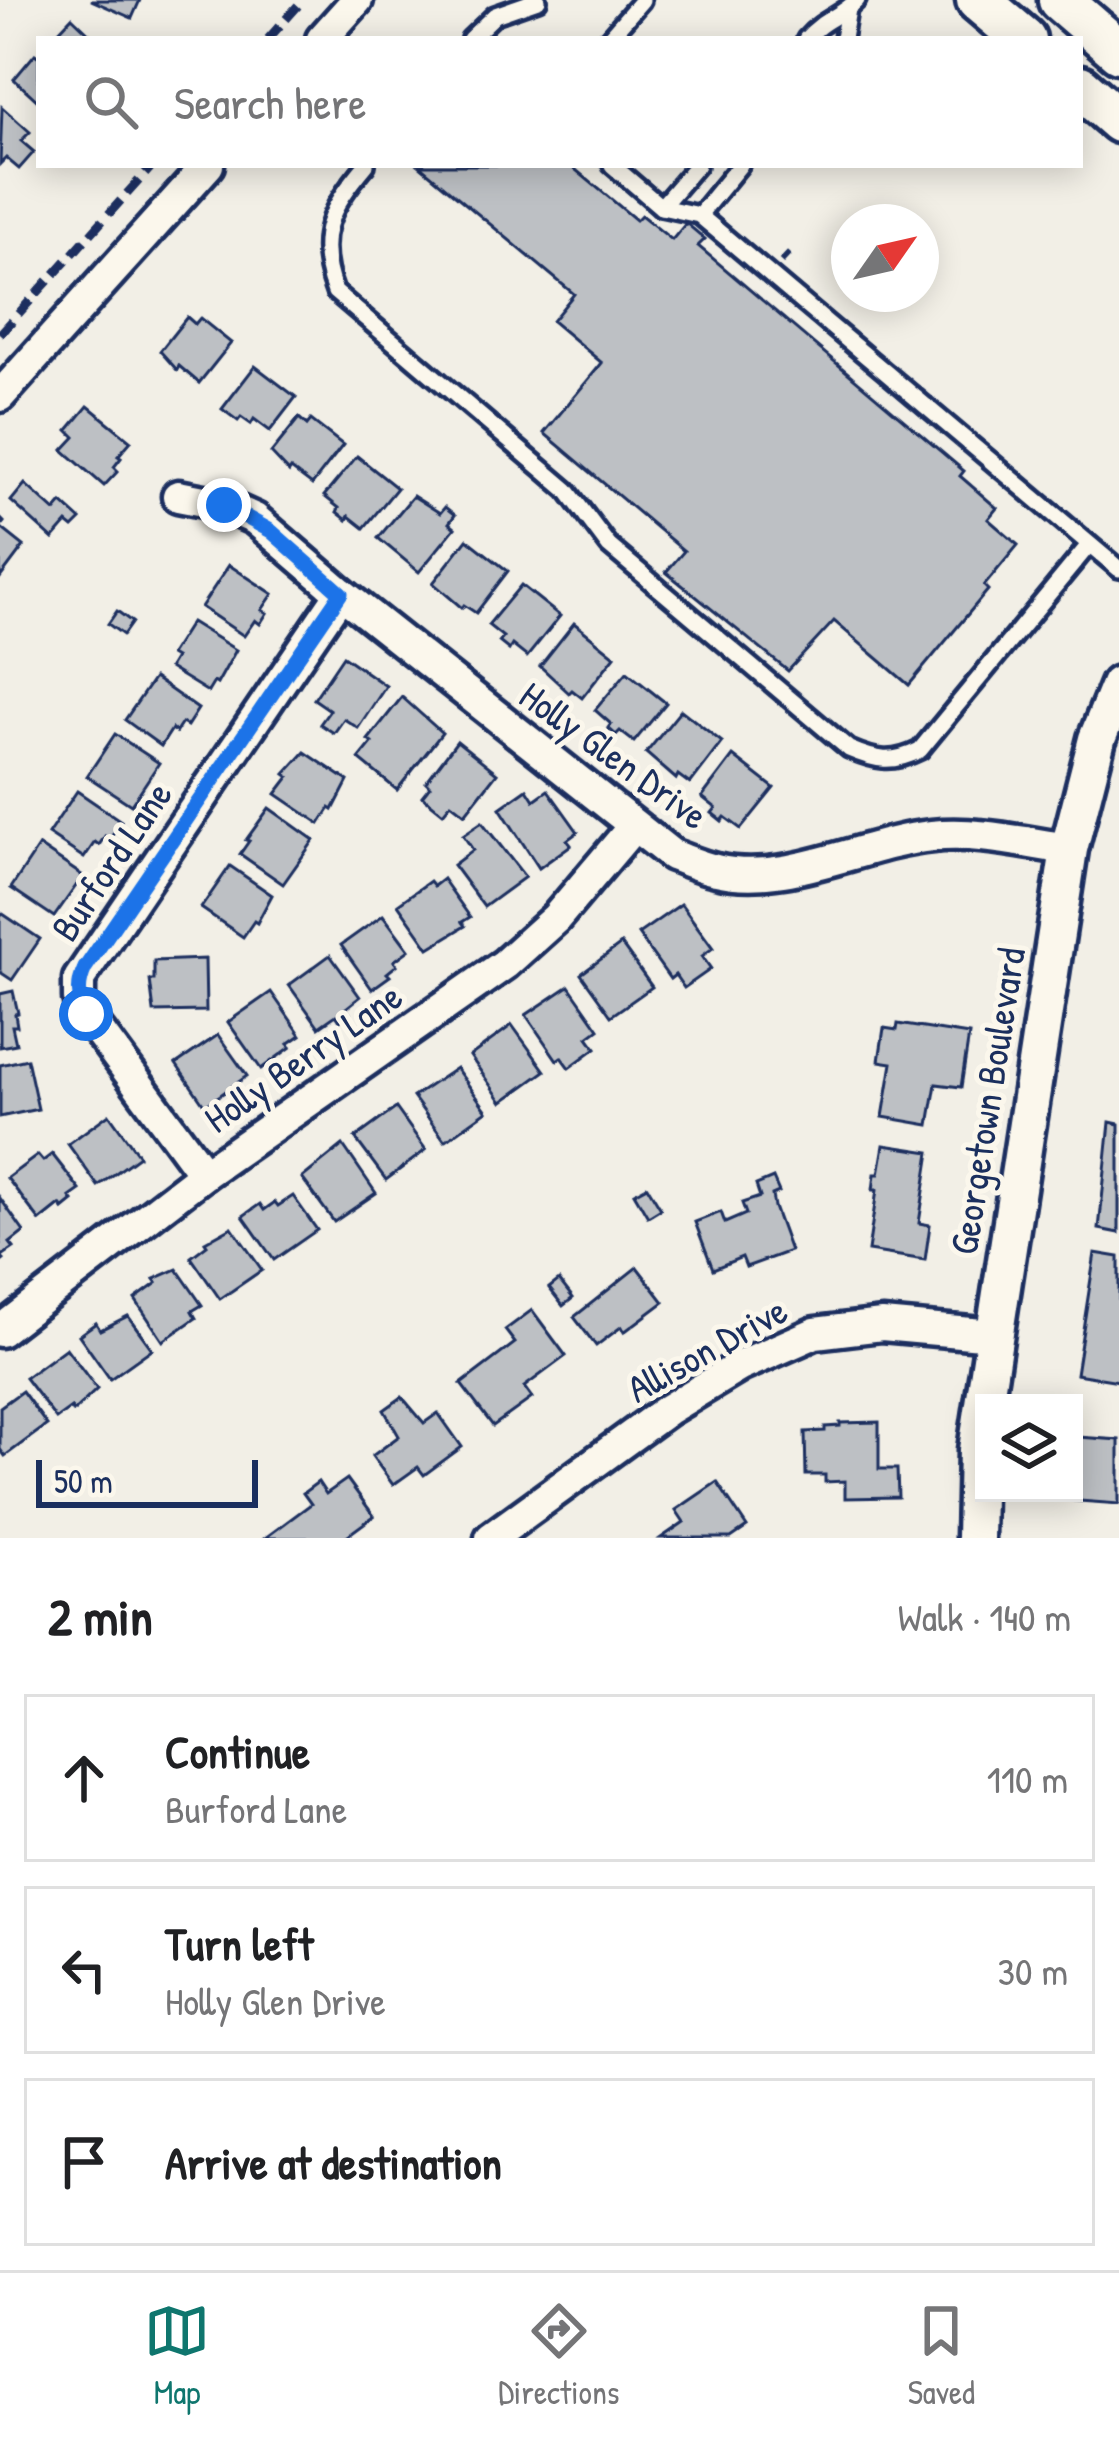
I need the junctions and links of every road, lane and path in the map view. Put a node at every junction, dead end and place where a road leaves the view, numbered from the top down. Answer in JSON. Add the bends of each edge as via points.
{"nodes":[{"id":1,"x":358,"y":0,"type":"edge"},
{"id":2,"x":538,"y":0,"type":"edge"},
{"id":3,"x":643,"y":0,"type":"edge"},
{"id":4,"x":827,"y":0,"type":"edge"},
{"id":5,"x":978,"y":0,"type":"edge"},
{"id":6,"x":1060,"y":0,"type":"edge"},
{"id":7,"x":853,"y":5,"type":"edge"},
{"id":8,"x":325,"y":36,"type":"edge"},
{"id":9,"x":473,"y":36,"type":"edge"},
{"id":10,"x":611,"y":36,"type":"edge"},
{"id":11,"x":809,"y":36,"type":"edge"},
{"id":12,"x":844,"y":36,"type":"edge"},
{"id":13,"x":1020,"y":36,"type":"edge"},
{"id":14,"x":1119,"y":51,"type":"edge"},
{"id":15,"x":1083,"y":90,"type":"edge"},
{"id":16,"x":1119,"y":121,"type":"edge"},
{"id":17,"x":205,"y":168,"type":"edge"},
{"id":18,"x":364,"y":168,"type":"edge"},
{"id":19,"x":616,"y":168,"type":"edge"},
{"id":20,"x":694,"y":168,"type":"edge"},
{"id":21,"x":737,"y":168,"type":"edge"},
{"id":22,"x":661,"y":207,"type":"junction"},
{"id":23,"x":699,"y":214,"type":"junction"},
{"id":24,"x":0,"y":396,"type":"edge"},
{"id":25,"x":178,"y":496,"type":"dead end"},
{"id":26,"x":1088,"y":545,"type":"junction"},
{"id":27,"x":1119,"y":569,"type":"edge"},
{"id":28,"x":341,"y":593,"type":"junction"},
{"id":29,"x":1119,"y":685,"type":"edge"},
{"id":30,"x":633,"y":827,"type":"junction"},
{"id":31,"x":1069,"y":849,"type":"junction"},
{"id":32,"x":204,"y":1174,"type":"junction"},
{"id":33,"x":0,"y":1331,"type":"edge"},
{"id":34,"x":993,"y":1335,"type":"junction"},
{"id":35,"x":491,"y":1538,"type":"edge"},
{"id":36,"x":975,"y":1538,"type":"edge"}],
"edges":[{"from":1,"to":8,"type":"street"},
{"from":2,"to":9,"type":"lane","via":[[495,15]]},
{"from":3,"to":10,"type":"lane"},
{"from":4,"to":7,"type":"lane"},
{"from":5,"to":13,"type":"main road"},
{"from":6,"to":14,"type":"main road"},
{"from":7,"to":11,"type":"lane"},
{"from":7,"to":12,"type":"lane"},
{"from":15,"to":16,"type":"main road"},
{"from":17,"to":24,"type":"street"},
{"from":18,"to":26,"type":"lane","via":[[338,199],[325,234],[335,292],[568,490],[609,546],[849,749],[897,762],[920,750]]},
{"from":19,"to":22,"type":"lane"},
{"from":20,"to":22,"type":"lane"},
{"from":21,"to":23,"type":"lane"},
{"from":22,"to":23,"type":"lane"},
{"from":23,"to":26,"type":"lane"},
{"from":25,"to":28,"type":"street","name":"Holly Glen Drive","via":[[255,519]]},
{"from":26,"to":27,"type":"lane"},
{"from":28,"to":30,"type":"street","name":"Holly Glen Drive"},
{"from":28,"to":32,"type":"street","name":"Burford Lane","via":[[79,980],[86,1014]]},
{"from":29,"to":31,"type":"street","name":"Georgetown Boulevard"},
{"from":30,"to":31,"type":"street","name":"Holly Glen Drive","via":[[672,855],[717,871],[765,873],[937,836]]},
{"from":30,"to":32,"type":"street","name":"Holly Berry Lane","via":[[519,952]]},
{"from":31,"to":34,"type":"street","name":"Georgetown Boulevard"},
{"from":32,"to":33,"type":"street","name":"Holly Berry Lane"},
{"from":34,"to":35,"type":"street","name":"Allison Drive","via":[[882,1325],[815,1333],[667,1410]]},
{"from":34,"to":36,"type":"street","name":"Georgetown Boulevard"}]}
